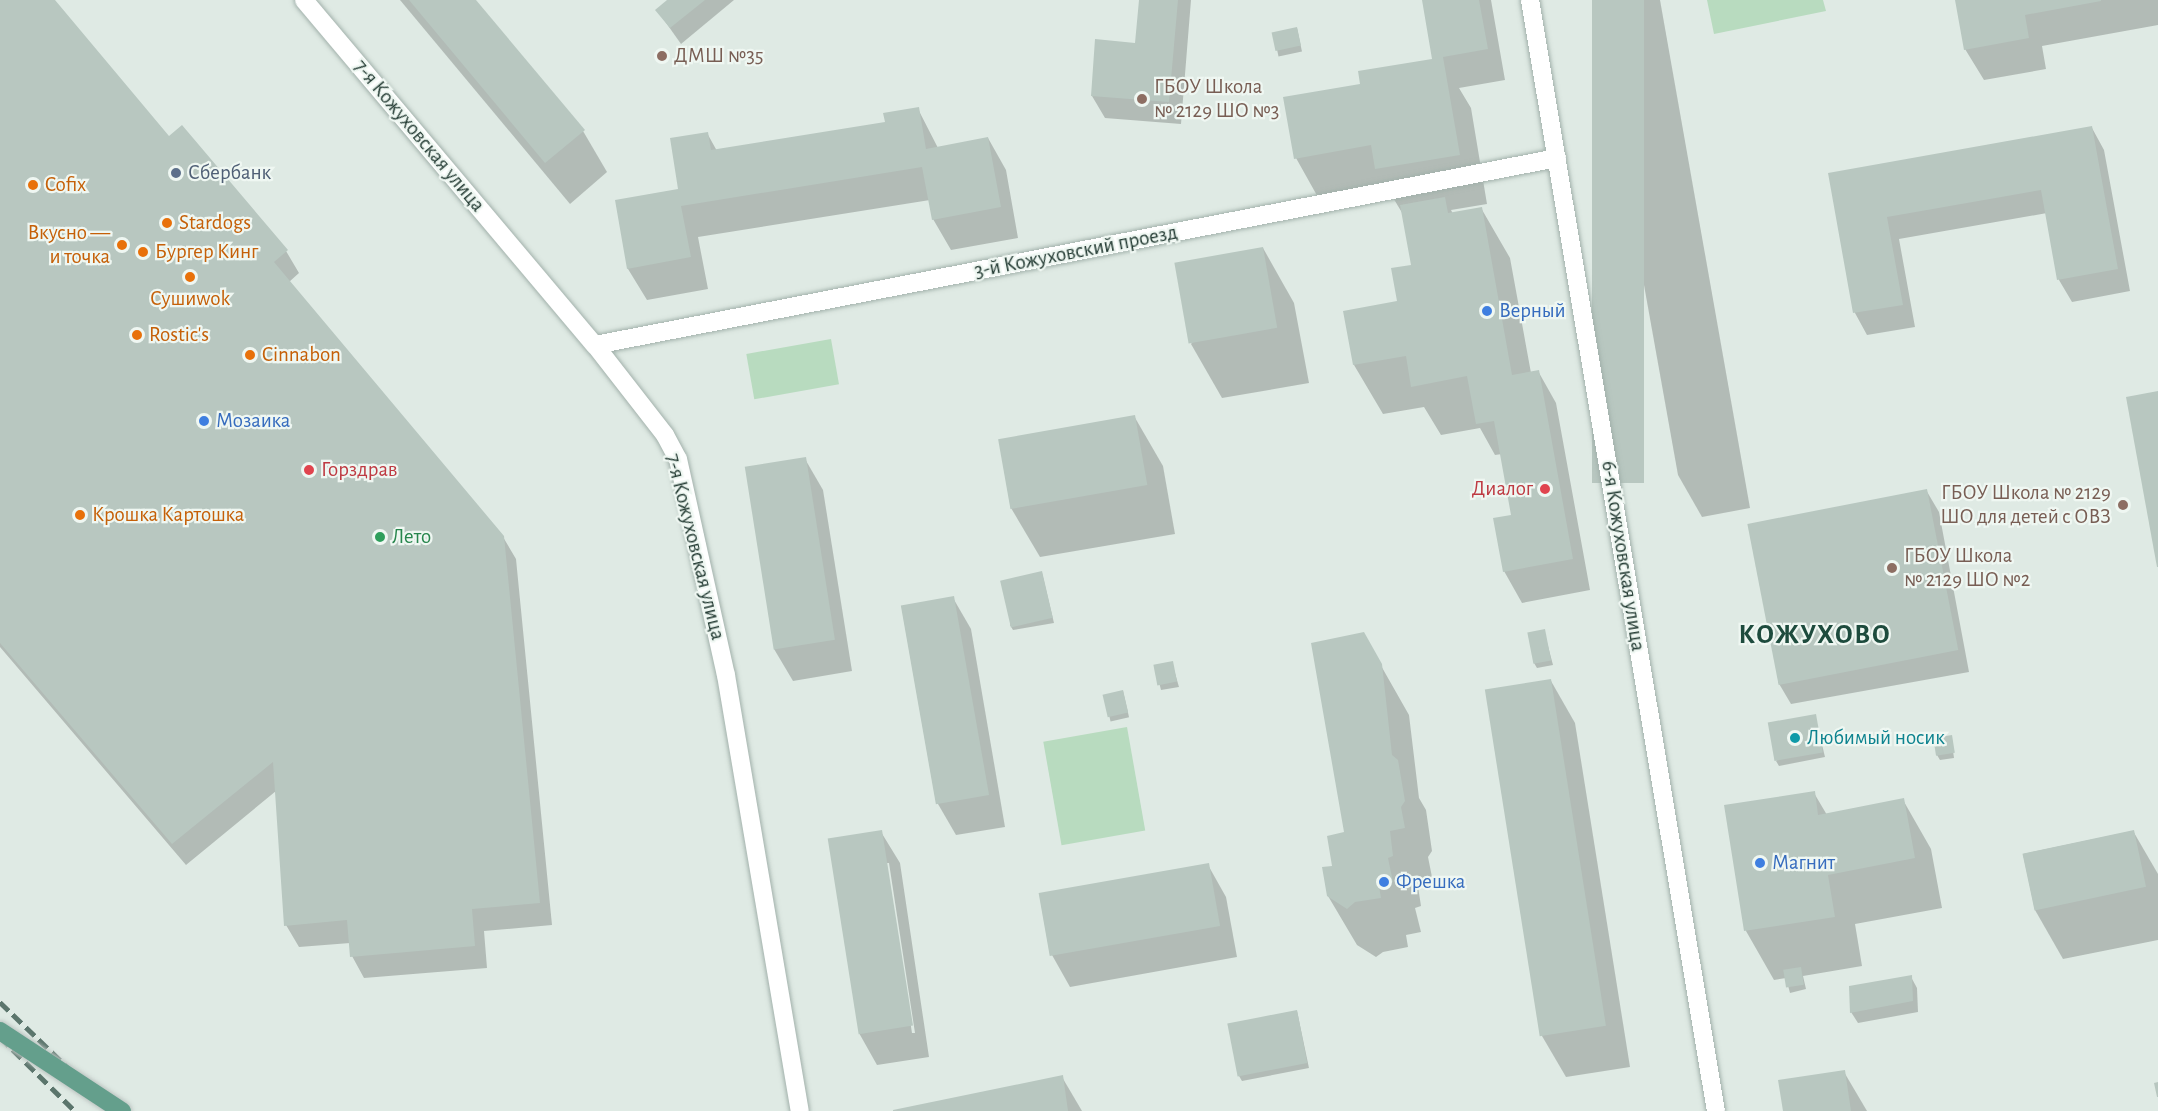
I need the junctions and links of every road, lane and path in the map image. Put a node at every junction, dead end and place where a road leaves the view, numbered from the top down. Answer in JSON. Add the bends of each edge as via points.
{"nodes":[{"id":1,"x":304,"y":0,"type":"edge"},
{"id":2,"x":1530,"y":0,"type":"edge"},
{"id":3,"x":1557,"y":158,"type":"junction"},
{"id":4,"x":595,"y":345,"type":"junction"},
{"id":5,"x":0,"y":1031,"type":"edge"},
{"id":6,"x":122,"y":1111,"type":"edge"},
{"id":7,"x":800,"y":1111,"type":"edge"},
{"id":8,"x":1716,"y":1111,"type":"edge"}],
"edges":[{"from":1,"to":4,"type":"street","name":"7-я Кожуховская улица"},
{"from":2,"to":3,"type":"street","name":"6-я Кожуховская улица"},
{"from":3,"to":4,"type":"street","name":"3-й Кожуховский проезд"},
{"from":3,"to":8,"type":"street","name":"6-я Кожуховская улица"},
{"from":4,"to":7,"type":"street","name":"7-я Кожуховская улица","via":[[665,435],[678,459],[726,675]]},
{"from":5,"to":6,"type":"main road","bridge":true}]}
